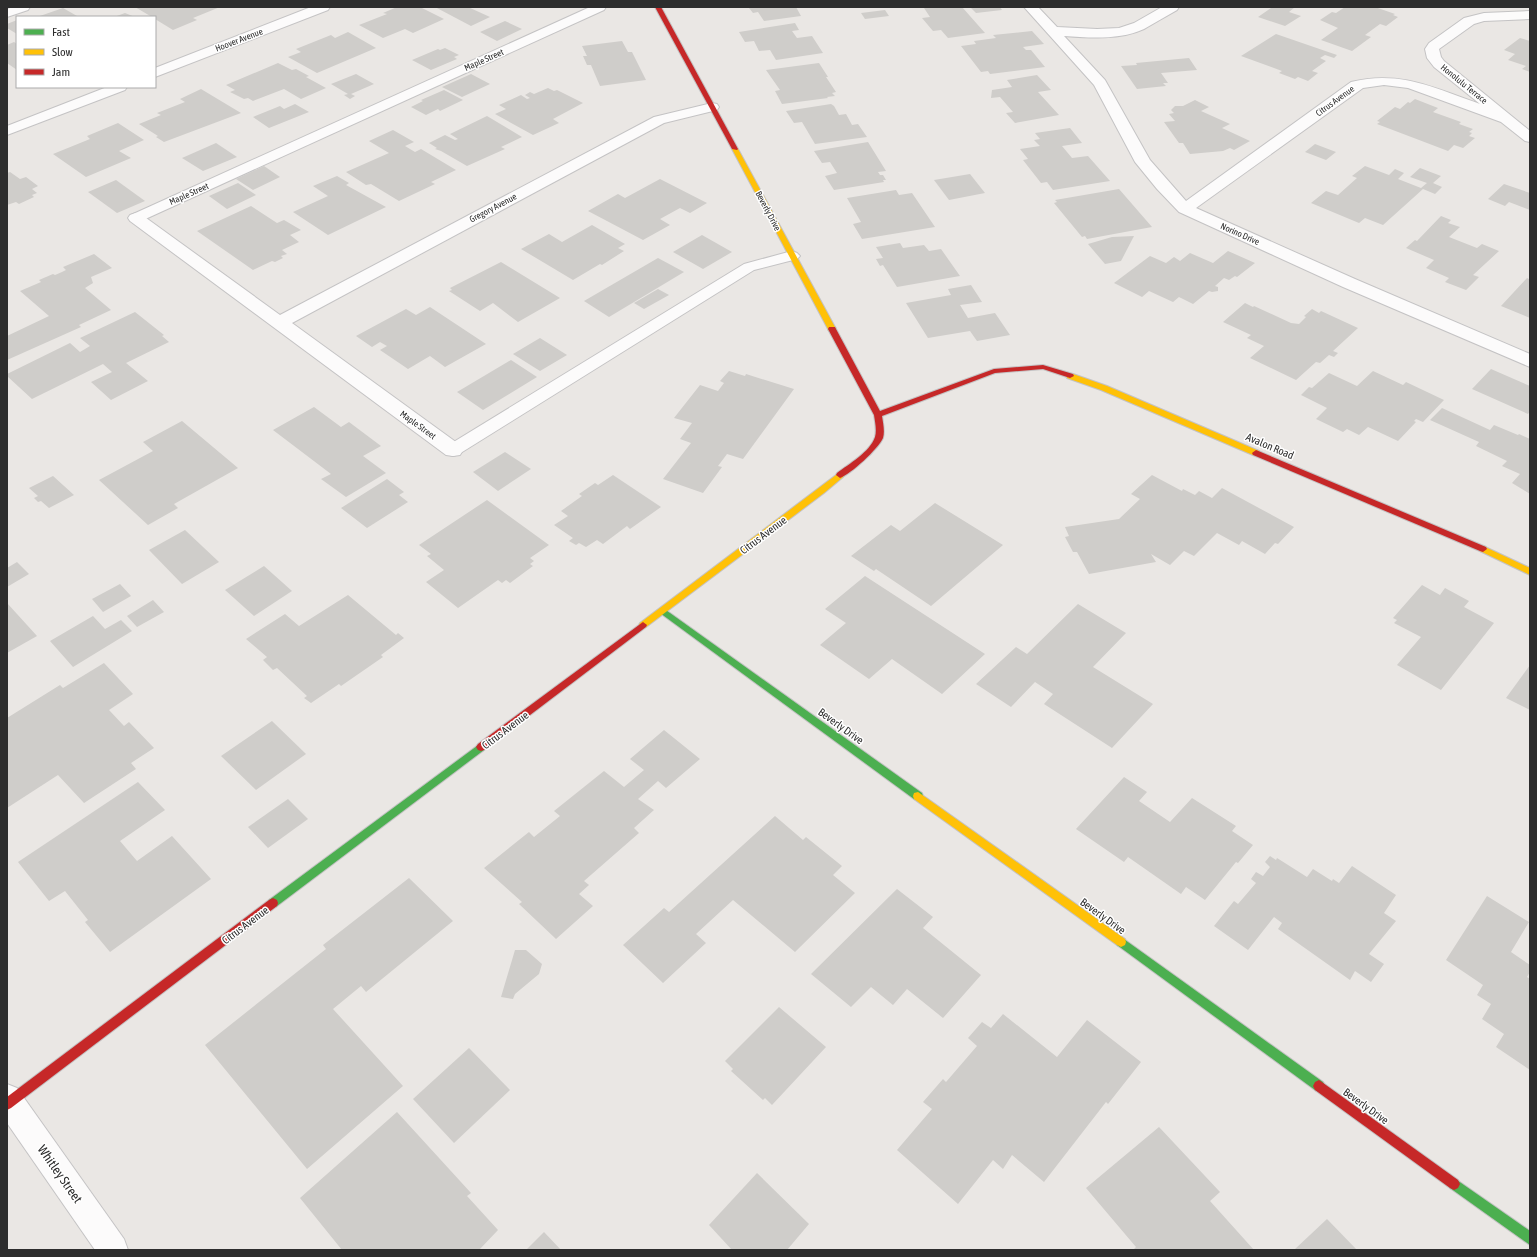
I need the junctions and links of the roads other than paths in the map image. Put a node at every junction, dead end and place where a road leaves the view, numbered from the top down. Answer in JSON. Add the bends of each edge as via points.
{"nodes":[{"id":1,"x":24,"y":7,"type":"edge"},
{"id":2,"x":323,"y":7,"type":"edge"},
{"id":3,"x":600,"y":7,"type":"edge"},
{"id":4,"x":658,"y":7,"type":"edge"},
{"id":5,"x":1031,"y":7,"type":"edge"},
{"id":6,"x":1172,"y":7,"type":"edge"},
{"id":7,"x":7,"y":13,"type":"edge"},
{"id":8,"x":1530,"y":15,"type":"edge"},
{"id":9,"x":1053,"y":31,"type":"junction"},
{"id":10,"x":156,"y":73,"type":"edge"},
{"id":11,"x":117,"y":88,"type":"edge"},
{"id":12,"x":712,"y":107,"type":"junction"},
{"id":13,"x":1507,"y":119,"type":"junction"},
{"id":14,"x":7,"y":131,"type":"edge"},
{"id":15,"x":1530,"y":138,"type":"edge"},
{"id":16,"x":1185,"y":209,"type":"junction"},
{"id":17,"x":136,"y":218,"type":"joint"},
{"id":18,"x":792,"y":256,"type":"junction"},
{"id":19,"x":279,"y":322,"type":"junction"},
{"id":20,"x":1530,"y":361,"type":"edge"},
{"id":21,"x":878,"y":415,"type":"junction"},
{"id":22,"x":453,"y":450,"type":"joint"},
{"id":23,"x":1530,"y":572,"type":"edge"},
{"id":24,"x":663,"y":611,"type":"junction"},
{"id":25,"x":8,"y":1101,"type":"edge"},
{"id":26,"x":1530,"y":1239,"type":"edge"},
{"id":27,"x":113,"y":1250,"type":"edge"}],
"edges":[{"from":1,"to":7,"type":"lane"},
{"from":2,"to":10,"type":"street","name":"Hoover Avenue"},
{"from":3,"to":17,"type":"lane","name":"Maple Street"},
{"from":4,"to":12,"type":"street","name":"Beverly Drive"},
{"from":5,"to":9,"type":"street","name":"Norino Drive"},
{"from":6,"to":9,"type":"street","via":[[1139,26],[1123,31]]},
{"from":8,"to":13,"type":"street","name":"Honolulu Terrace","via":[[1484,17],[1469,21],[1432,49],[1439,64]]},
{"from":9,"to":16,"type":"street","name":"Norino Drive","via":[[1100,83],[1143,162]]},
{"from":11,"to":14,"type":"street"},
{"from":12,"to":18,"type":"street","name":"Beverly Drive"},
{"from":12,"to":19,"type":"street","name":"Gregory Avenue","via":[[659,120]]},
{"from":13,"to":15,"type":"street","name":"Honolulu Terrace"},
{"from":13,"to":16,"type":"street","name":"Citrus Avenue","via":[[1412,85],[1397,81],[1369,82],[1356,86]]},
{"from":16,"to":20,"type":"street","name":"Norino Drive"},
{"from":17,"to":19,"type":"street","name":"Maple Street"},
{"from":18,"to":21,"type":"street","name":"Beverly Drive"},
{"from":18,"to":22,"type":"lane","via":[[748,267]]},
{"from":19,"to":22,"type":"street","name":"Maple Street"},
{"from":21,"to":23,"type":"street","name":"Avalon Road","via":[[994,371],[1043,367],[1104,388],[1503,558]]},
{"from":21,"to":24,"type":"street","name":"Citrus Avenue","via":[[880,425],[873,446],[821,491]]},
{"from":24,"to":25,"type":"street","name":"Citrus Avenue"},
{"from":24,"to":26,"type":"street","name":"Beverly Drive"},
{"from":25,"to":27,"type":"street","name":"Whitley Street"}]}
